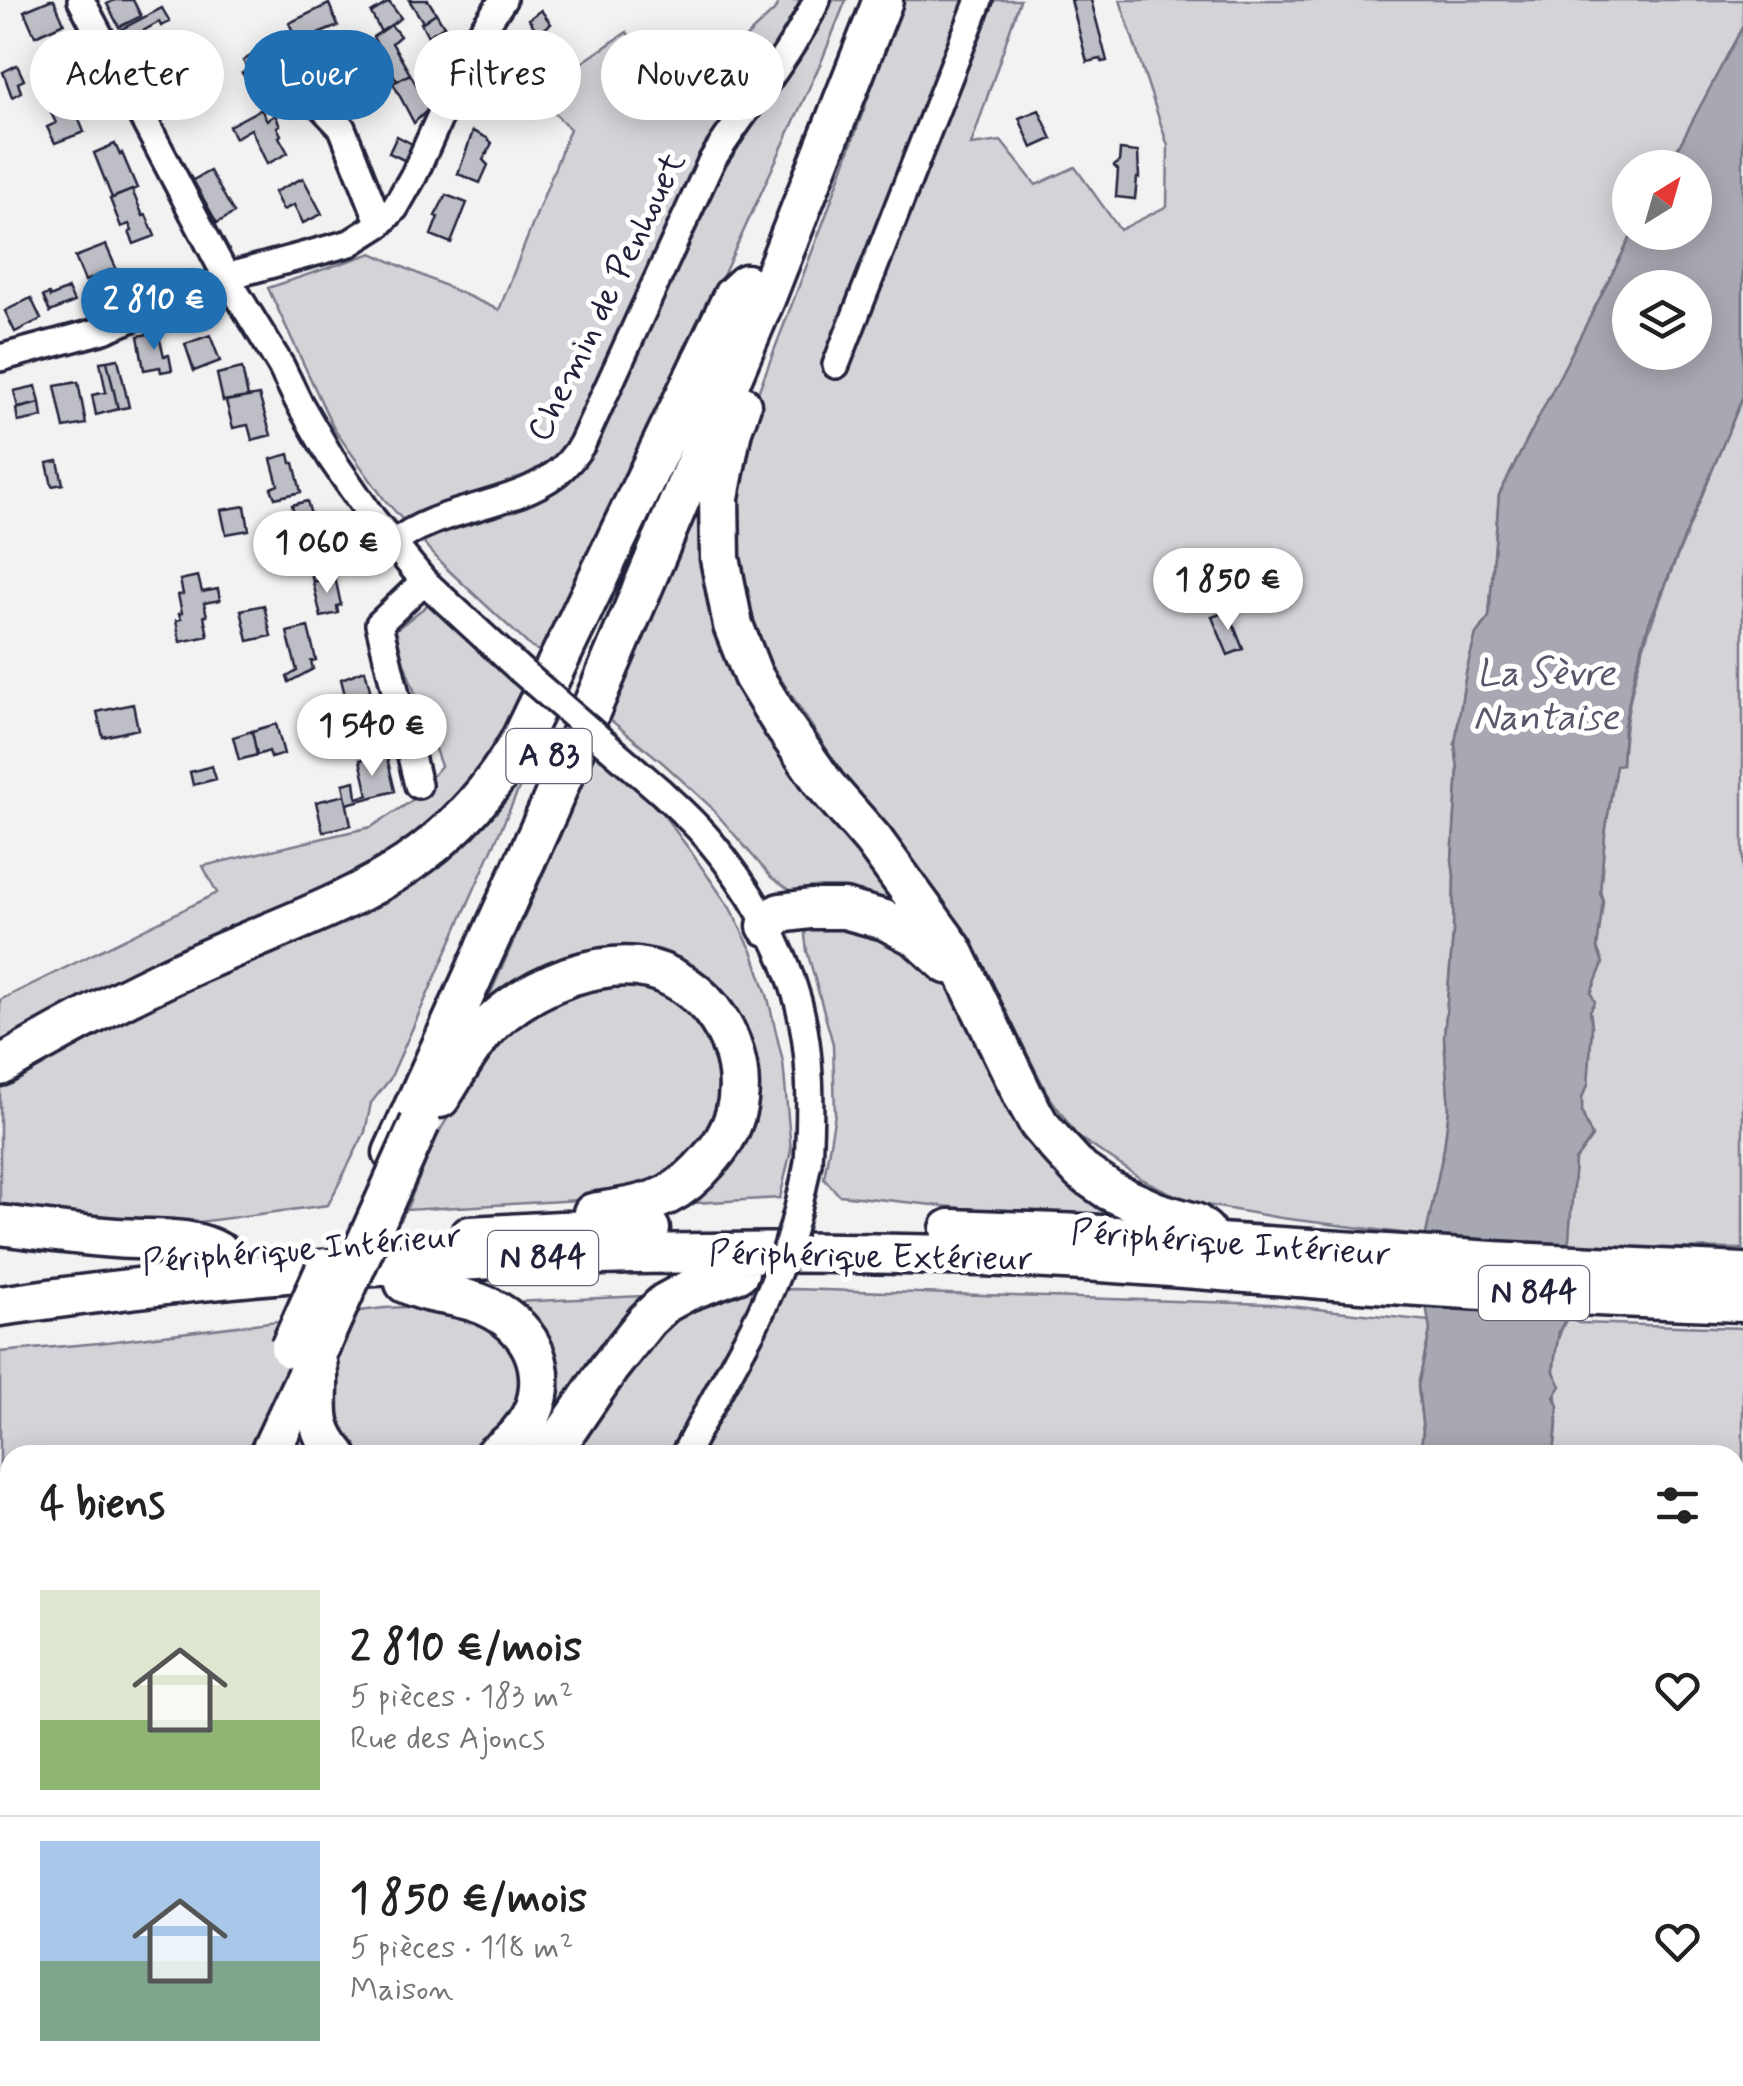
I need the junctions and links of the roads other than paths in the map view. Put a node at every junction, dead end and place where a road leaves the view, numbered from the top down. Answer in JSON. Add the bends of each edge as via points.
{"nodes":[{"id":1,"x":82,"y":0,"type":"edge"},
{"id":2,"x":504,"y":0,"type":"edge"},
{"id":3,"x":817,"y":0,"type":"edge"},
{"id":4,"x":979,"y":0,"type":"edge"},
{"id":5,"x":873,"y":8,"type":"edge"},
{"id":6,"x":334,"y":120,"type":"edge"},
{"id":7,"x":380,"y":224,"type":"junction"},
{"id":8,"x":226,"y":278,"type":"junction"},
{"id":9,"x":756,"y":291,"type":"junction"},
{"id":10,"x":732,"y":350,"type":"junction"},
{"id":11,"x":0,"y":358,"type":"edge"},
{"id":12,"x":836,"y":365,"type":"dead end"},
{"id":13,"x":393,"y":544,"type":"junction"},
{"id":14,"x":424,"y":581,"type":"junction"},
{"id":15,"x":418,"y":785,"type":"dead end"},
{"id":16,"x":548,"y":811,"type":"junction"},
{"id":17,"x":767,"y":926,"type":"junction"},
{"id":18,"x":968,"y":983,"type":"junction"},
{"id":19,"x":0,"y":1066,"type":"edge"},
{"id":20,"x":420,"y":1122,"type":"junction"},
{"id":21,"x":380,"y":1165,"type":"junction"},
{"id":22,"x":0,"y":1226,"type":"edge"},
{"id":23,"x":561,"y":1230,"type":"junction"},
{"id":24,"x":1218,"y":1242,"type":"junction"},
{"id":25,"x":222,"y":1254,"type":"junction"},
{"id":26,"x":904,"y":1254,"type":"junction"},
{"id":27,"x":1326,"y":1264,"type":"junction"},
{"id":28,"x":740,"y":1272,"type":"junction"},
{"id":29,"x":1743,"y":1273,"type":"edge"},
{"id":30,"x":0,"y":1280,"type":"edge"},
{"id":31,"x":405,"y":1283,"type":"junction"},
{"id":32,"x":1743,"y":1302,"type":"edge"},
{"id":33,"x":5,"y":1322,"type":"edge"},
{"id":34,"x":309,"y":1349,"type":"junction"},
{"id":35,"x":248,"y":1445,"type":"edge"},
{"id":36,"x":264,"y":1445,"type":"edge"},
{"id":37,"x":273,"y":1445,"type":"edge"},
{"id":38,"x":330,"y":1445,"type":"edge"},
{"id":39,"x":505,"y":1445,"type":"edge"},
{"id":40,"x":560,"y":1445,"type":"edge"},
{"id":41,"x":689,"y":1445,"type":"edge"}],
"edges":[{"from":1,"to":8,"type":"street"},
{"from":2,"to":7,"type":"street","via":[[472,44],[414,176]]},
{"from":3,"to":13,"type":"street","name":"Chemin de Penhouet","via":[[787,56],[712,162],[571,460],[525,490],[437,520]]},
{"from":4,"to":12,"type":"street"},
{"from":5,"to":9,"type":"highway"},
{"from":6,"to":7,"type":"street"},
{"from":7,"to":8,"type":"street","via":[[350,243]]},
{"from":8,"to":11,"type":"street","via":[[104,330]]},
{"from":8,"to":13,"type":"street","via":[[331,458]]},
{"from":9,"to":10,"type":"highway"},
{"from":9,"to":18,"type":"highway","via":[[770,326],[732,430],[718,497],[732,624],[782,725],[928,912]]},
{"from":9,"to":19,"type":"highway","via":[[733,296],[520,740],[466,816],[415,860],[362,892],[142,988]]},
{"from":10,"to":16,"type":"highway","number":"A 83"},
{"from":10,"to":21,"type":"highway","number":"A 83","via":[[607,621]]},
{"from":13,"to":14,"type":"street"},
{"from":14,"to":15,"type":"street","via":[[379,624]]},
{"from":14,"to":17,"type":"street","bridge":true,"via":[[709,839]]},
{"from":16,"to":20,"type":"highway"},
{"from":16,"to":21,"type":"highway","number":"A 83"},
{"from":17,"to":18,"type":"highway","via":[[780,914],[812,909],[884,920],[917,937]]},
{"from":17,"to":41,"type":"street","bridge":true,"via":[[798,1004],[810,1084],[808,1162],[773,1288]]},
{"from":18,"to":24,"type":"highway","via":[[1039,1124],[1081,1170],[1157,1212],[1195,1223]]},
{"from":20,"to":23,"type":"highway","via":[[482,1035],[538,991],[618,966],[662,973],[687,988],[719,1020],[736,1056],[737,1104],[727,1135],[694,1176],[668,1194],[583,1215]]},
{"from":20,"to":34,"type":"highway","bridge":true},
{"from":21,"to":34,"type":"highway","number":"A 83","bridge":true},
{"from":22,"to":25,"type":"highway","via":[[186,1240]]},
{"from":23,"to":24,"type":"highway","name":"Périphérique Intérieur","number":"N 844","via":[[911,1228]]},
{"from":23,"to":25,"type":"highway","name":"Périphérique Intérieur","number":"N 844"},
{"from":24,"to":27,"type":"highway","name":"Périphérique Intérieur","number":"N 844"},
{"from":25,"to":30,"type":"highway","name":"Périphérique Intérieur","number":"N 844"},
{"from":26,"to":27,"type":"highway","name":"Périphérique Extérieur","number":"N 844","via":[[1171,1266]]},
{"from":26,"to":28,"type":"highway","via":[[856,1271]]},
{"from":26,"to":33,"type":"highway","name":"Périphérique Extérieur","number":"N 844","via":[[395,1265],[182,1284]]},
{"from":27,"to":29,"type":"highway","name":"Périphérique Intérieur","number":"N 844"},
{"from":27,"to":32,"type":"highway","name":"Périphérique Extérieur","number":"N 844","via":[[1558,1294]]},
{"from":28,"to":31,"type":"highway"},
{"from":28,"to":40,"type":"highway","via":[[687,1291],[646,1320]]},
{"from":31,"to":33,"type":"highway"},
{"from":31,"to":39,"type":"highway","via":[[490,1309],[513,1323],[533,1348],[538,1396],[522,1429]]},
{"from":34,"to":35,"type":"highway","number":"A 83"},
{"from":34,"to":36,"type":"highway","number":"A 83"},
{"from":34,"to":37,"type":"highway"},
{"from":34,"to":38,"type":"highway","via":[[319,1374],[320,1425]]}]}
